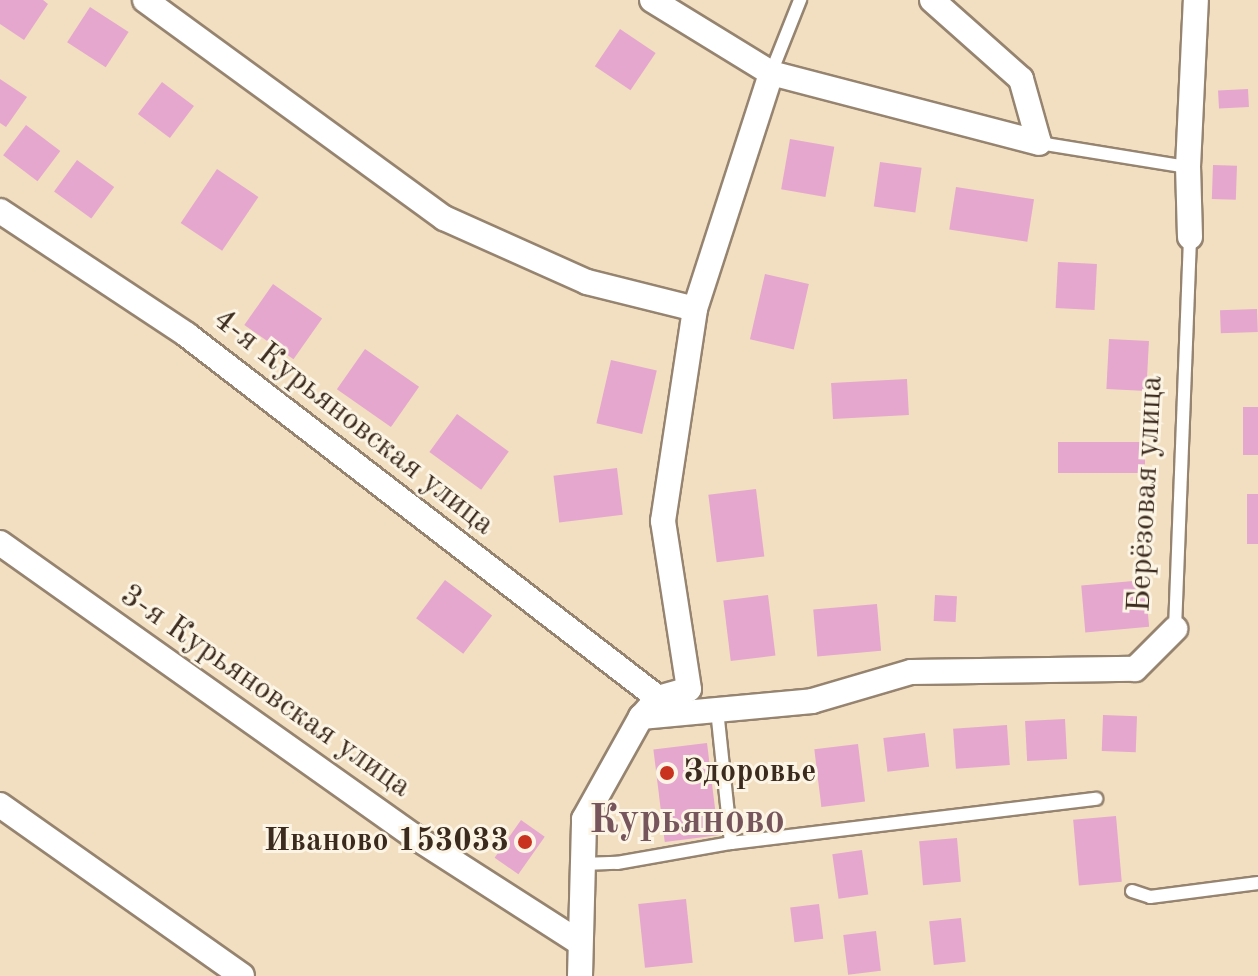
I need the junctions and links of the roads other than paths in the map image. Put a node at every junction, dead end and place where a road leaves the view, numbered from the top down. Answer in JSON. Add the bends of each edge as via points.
{"nodes":[{"id":1,"x":145,"y":0,"type":"edge"},
{"id":2,"x":652,"y":0,"type":"edge"},
{"id":3,"x":800,"y":0,"type":"edge"},
{"id":4,"x":932,"y":0,"type":"edge"},
{"id":5,"x":1196,"y":0,"type":"edge"},
{"id":6,"x":771,"y":73,"type":"junction"},
{"id":7,"x":1039,"y":143,"type":"junction"},
{"id":8,"x":1188,"y":167,"type":"junction"},
{"id":9,"x":0,"y":211,"type":"edge"},
{"id":10,"x":1190,"y":237,"type":"joint"},
{"id":11,"x":695,"y":309,"type":"junction"},
{"id":12,"x":0,"y":543,"type":"edge"},
{"id":13,"x":1175,"y":629,"type":"joint"},
{"id":14,"x":658,"y":698,"type":"junction"},
{"id":15,"x":717,"y":710,"type":"junction"},
{"id":16,"x":641,"y":717,"type":"junction"},
{"id":17,"x":1096,"y":799,"type":"dead end"},
{"id":18,"x":0,"y":805,"type":"edge"},
{"id":19,"x":731,"y":843,"type":"junction"},
{"id":20,"x":581,"y":864,"type":"junction"},
{"id":21,"x":1258,"y":883,"type":"edge"},
{"id":22,"x":1132,"y":891,"type":"dead end"},
{"id":23,"x":577,"y":941,"type":"junction"},
{"id":24,"x":242,"y":976,"type":"edge"},
{"id":25,"x":580,"y":976,"type":"edge"}],
"edges":[{"from":1,"to":11,"type":"street","via":[[444,218],[587,282]]},
{"from":2,"to":6,"type":"street"},
{"from":3,"to":6,"type":"lane"},
{"from":4,"to":7,"type":"street","via":[[1021,79]]},
{"from":5,"to":8,"type":"street","name":"Берёзовая улица"},
{"from":6,"to":7,"type":"street"},
{"from":6,"to":11,"type":"street"},
{"from":7,"to":8,"type":"lane"},
{"from":8,"to":10,"type":"street","name":"Берёзовая улица"},
{"from":9,"to":14,"type":"street","name":"4-я Курьяновская улица","via":[[187,335]]},
{"from":10,"to":13,"type":"lane","name":"Берёзовая улица"},
{"from":11,"to":14,"type":"street","via":[[663,521],[689,689]]},
{"from":12,"to":23,"type":"street","name":"3-я Курьяновская улица","via":[[412,835]]},
{"from":13,"to":15,"type":"street","name":"Берёзовая улица","via":[[1135,669],[911,672],[812,701]]},
{"from":14,"to":16,"type":"street"},
{"from":15,"to":16,"type":"street","name":"Берёзовая улица"},
{"from":15,"to":19,"type":"lane"},
{"from":16,"to":20,"type":"street","via":[[584,819]]},
{"from":17,"to":19,"type":"lane"},
{"from":18,"to":24,"type":"street"},
{"from":19,"to":20,"type":"lane","via":[[617,863]]},
{"from":20,"to":23,"type":"street"},
{"from":21,"to":22,"type":"lane","via":[[1150,897]]},
{"from":23,"to":25,"type":"street"}]}
